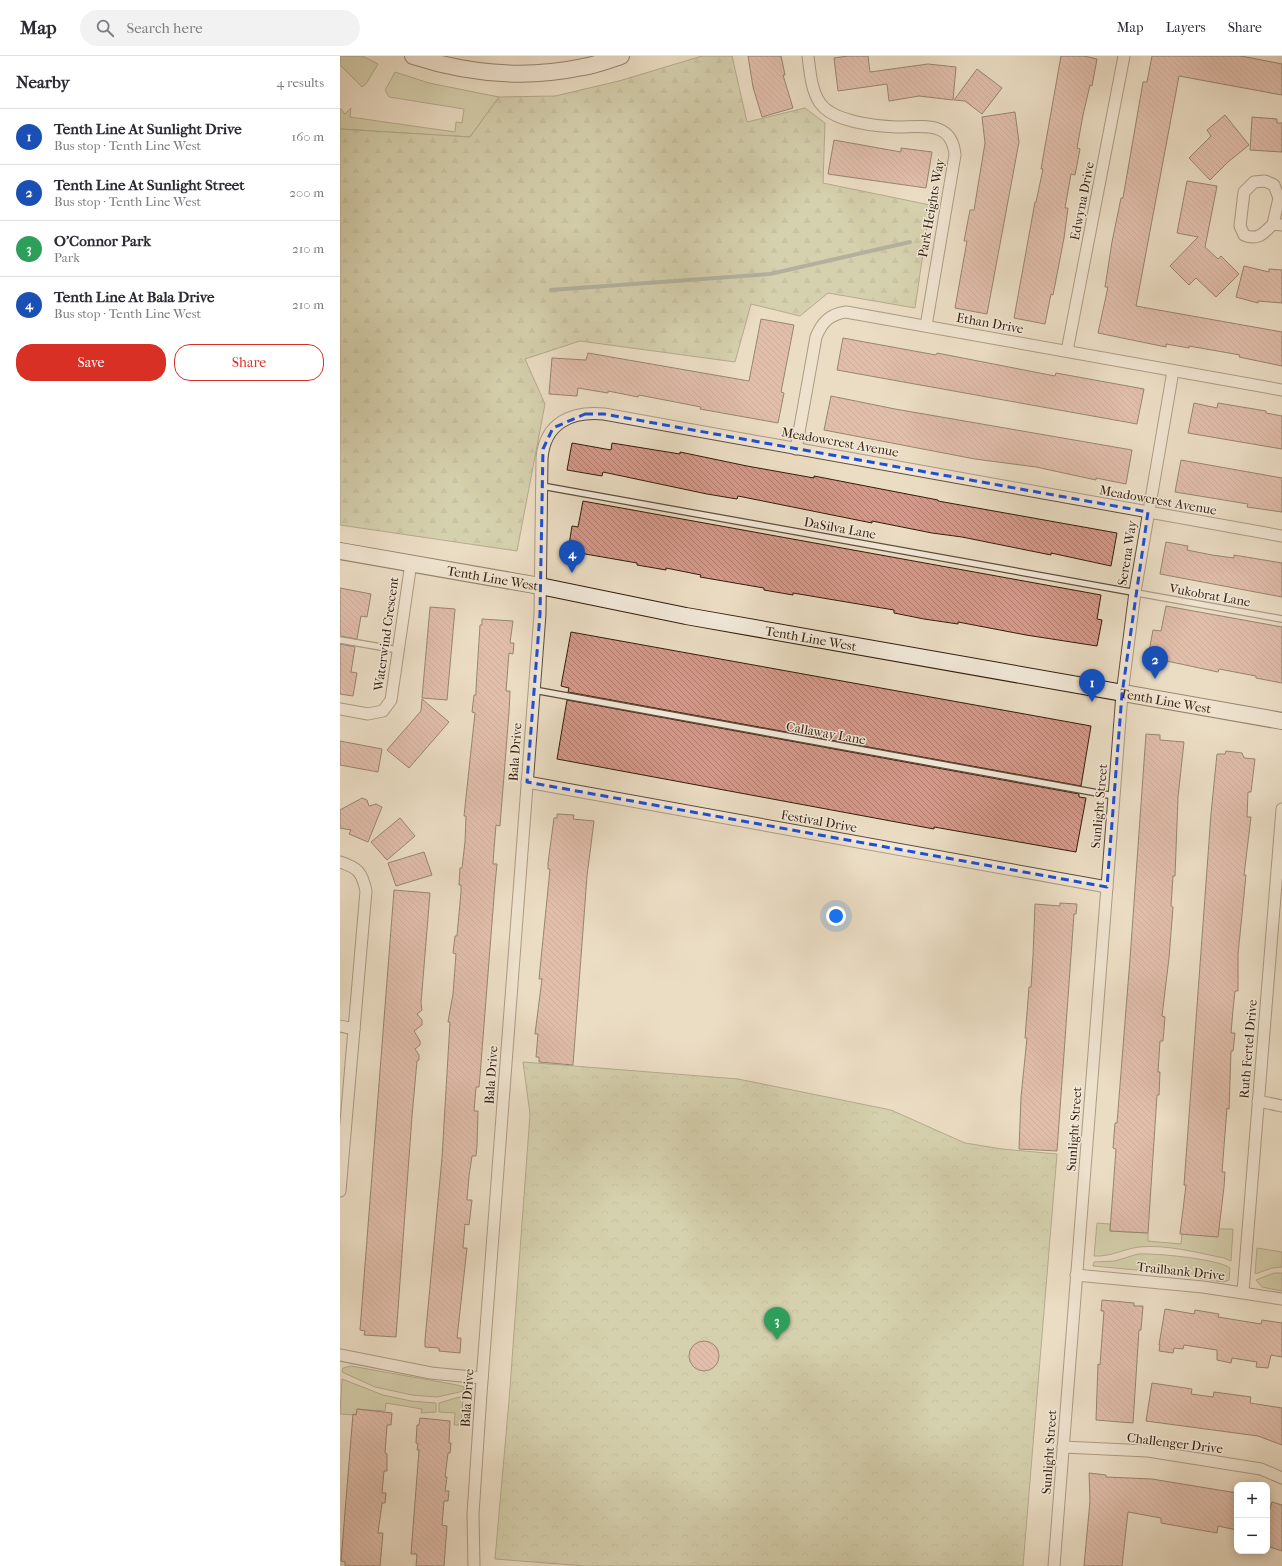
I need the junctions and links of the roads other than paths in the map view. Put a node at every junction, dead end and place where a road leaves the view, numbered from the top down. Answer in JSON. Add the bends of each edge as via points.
{"nodes":[{"id":1,"x":413,"y":56,"type":"edge"},
{"id":2,"x":621,"y":56,"type":"edge"},
{"id":3,"x":808,"y":56,"type":"edge"},
{"id":4,"x":1124,"y":56,"type":"edge"},
{"id":5,"x":1278,"y":224,"type":"edge"},
{"id":6,"x":926,"y":326,"type":"junction"},
{"id":7,"x":1067,"y":351,"type":"junction"},
{"id":8,"x":1173,"y":370,"type":"junction"},
{"id":9,"x":1282,"y":390,"type":"edge"},
{"id":10,"x":796,"y":449,"type":"junction"},
{"id":11,"x":542,"y":486,"type":"junction"},
{"id":12,"x":1148,"y":512,"type":"junction"},
{"id":13,"x":1282,"y":536,"type":"edge"},
{"id":14,"x":340,"y":551,"type":"edge"},
{"id":15,"x":411,"y":563,"type":"junction"},
{"id":16,"x":540,"y":586,"type":"junction"},
{"id":17,"x":1135,"y":592,"type":"junction"},
{"id":18,"x":1282,"y":619,"type":"edge"},
{"id":19,"x":340,"y":640,"type":"edge"},
{"id":20,"x":398,"y":650,"type":"junction"},
{"id":21,"x":534,"y":690,"type":"junction"},
{"id":22,"x":1122,"y":694,"type":"junction"},
{"id":23,"x":340,"y":709,"type":"edge"},
{"id":24,"x":1282,"y":721,"type":"edge"},
{"id":25,"x":527,"y":782,"type":"junction"},
{"id":26,"x":1114,"y":796,"type":"junction"},
{"id":27,"x":1282,"y":809,"type":"edge"},
{"id":28,"x":340,"y":862,"type":"edge"},
{"id":29,"x":1107,"y":887,"type":"junction"},
{"id":30,"x":340,"y":1026,"type":"edge"},
{"id":31,"x":354,"y":1029,"type":"junction"},
{"id":32,"x":1258,"y":1101,"type":"junction"},
{"id":33,"x":1282,"y":1106,"type":"edge"},
{"id":34,"x":340,"y":1191,"type":"edge"},
{"id":35,"x":1076,"y":1275,"type":"junction"},
{"id":36,"x":1242,"y":1292,"type":"junction"},
{"id":37,"x":1282,"y":1299,"type":"edge"},
{"id":38,"x":340,"y":1355,"type":"edge"},
{"id":39,"x":482,"y":1378,"type":"junction"},
{"id":40,"x":1063,"y":1447,"type":"junction"},
{"id":41,"x":1282,"y":1478,"type":"edge"},
{"id":42,"x":474,"y":1566,"type":"edge"},
{"id":43,"x":1054,"y":1566,"type":"edge"}],
"edges":[{"from":1,"to":2,"type":"street","via":[[454,67],[514,74],[583,67]]},
{"from":3,"to":6,"type":"street","name":"Park Heights Way","via":[[814,90],[821,103],[837,116],[858,122],[898,127],[936,128],[947,135],[954,147],[955,155]]},
{"from":4,"to":7,"type":"street","name":"Edwyna Drive"},
{"from":5,"to":5,"type":"street","via":[[1279,198],[1274,185],[1265,181],[1254,182],[1244,192],[1240,226],[1244,235],[1251,238],[1260,237]]},
{"from":6,"to":7,"type":"street","name":"Ethan Drive"},
{"from":6,"to":10,"type":"street","name":"Ethan Drive","via":[[846,312],[837,313],[824,322],[816,336]]},
{"from":7,"to":8,"type":"street","name":"Ethan Drive"},
{"from":8,"to":9,"type":"street","name":"Ethan Drive"},
{"from":8,"to":12,"type":"street","name":"Serena Way"},
{"from":10,"to":11,"type":"street","name":"Meadowcrest Avenue","via":[[604,414],[585,414],[559,423],[549,434],[543,449]]},
{"from":10,"to":12,"type":"street","name":"Meadowcrest Avenue"},
{"from":11,"to":16,"type":"street","name":"Meadowcrest Avenue"},
{"from":11,"to":17,"type":"lane","name":"DaSilva Lane"},
{"from":12,"to":13,"type":"street","name":"Meadowcrest Avenue"},
{"from":12,"to":17,"type":"street","name":"Serena Way"},
{"from":14,"to":15,"type":"street","name":"Tenth Line West"},
{"from":15,"to":16,"type":"street","name":"Tenth Line West"},
{"from":15,"to":20,"type":"street","name":"Waterwind Crescent"},
{"from":16,"to":21,"type":"street","name":"Bala Drive"},
{"from":16,"to":22,"type":"street","name":"Tenth Line West","via":[[686,616]]},
{"from":17,"to":18,"type":"lane","name":"Vukobrat Lane"},
{"from":17,"to":22,"type":"street","name":"Serena Way"},
{"from":19,"to":20,"type":"lane"},
{"from":20,"to":23,"type":"street","name":"Waterwind Crescent","via":[[391,700],[383,711],[368,714]]},
{"from":21,"to":25,"type":"street","name":"Bala Drive"},
{"from":21,"to":26,"type":"lane","name":"Callaway Lane"},
{"from":22,"to":24,"type":"street","name":"Tenth Line West"},
{"from":22,"to":26,"type":"street","name":"Sunlight Street"},
{"from":25,"to":29,"type":"street","name":"Festival Drive"},
{"from":25,"to":39,"type":"street","name":"Bala Drive"},
{"from":26,"to":29,"type":"street","name":"Sunlight Street"},
{"from":27,"to":32,"type":"street","name":"Ruth Fertel Drive"},
{"from":28,"to":31,"type":"street","via":[[356,868],[363,878],[366,891]]},
{"from":29,"to":35,"type":"street","name":"Sunlight Street"},
{"from":30,"to":31,"type":"street"},
{"from":31,"to":34,"type":"street"},
{"from":32,"to":33,"type":"street"},
{"from":32,"to":36,"type":"street","name":"Ruth Fertel Drive"},
{"from":35,"to":36,"type":"street","name":"Trailbank Drive"},
{"from":35,"to":40,"type":"street","name":"Sunlight Street"},
{"from":36,"to":37,"type":"street","name":"Trailbank Drive"},
{"from":38,"to":39,"type":"street","via":[[431,1373]]},
{"from":39,"to":42,"type":"street","name":"Bala Drive","via":[[473,1514]]},
{"from":40,"to":41,"type":"street","name":"Challenger Drive","via":[[1148,1452],[1261,1469]]},
{"from":40,"to":43,"type":"street","name":"Sunlight Street"}]}
